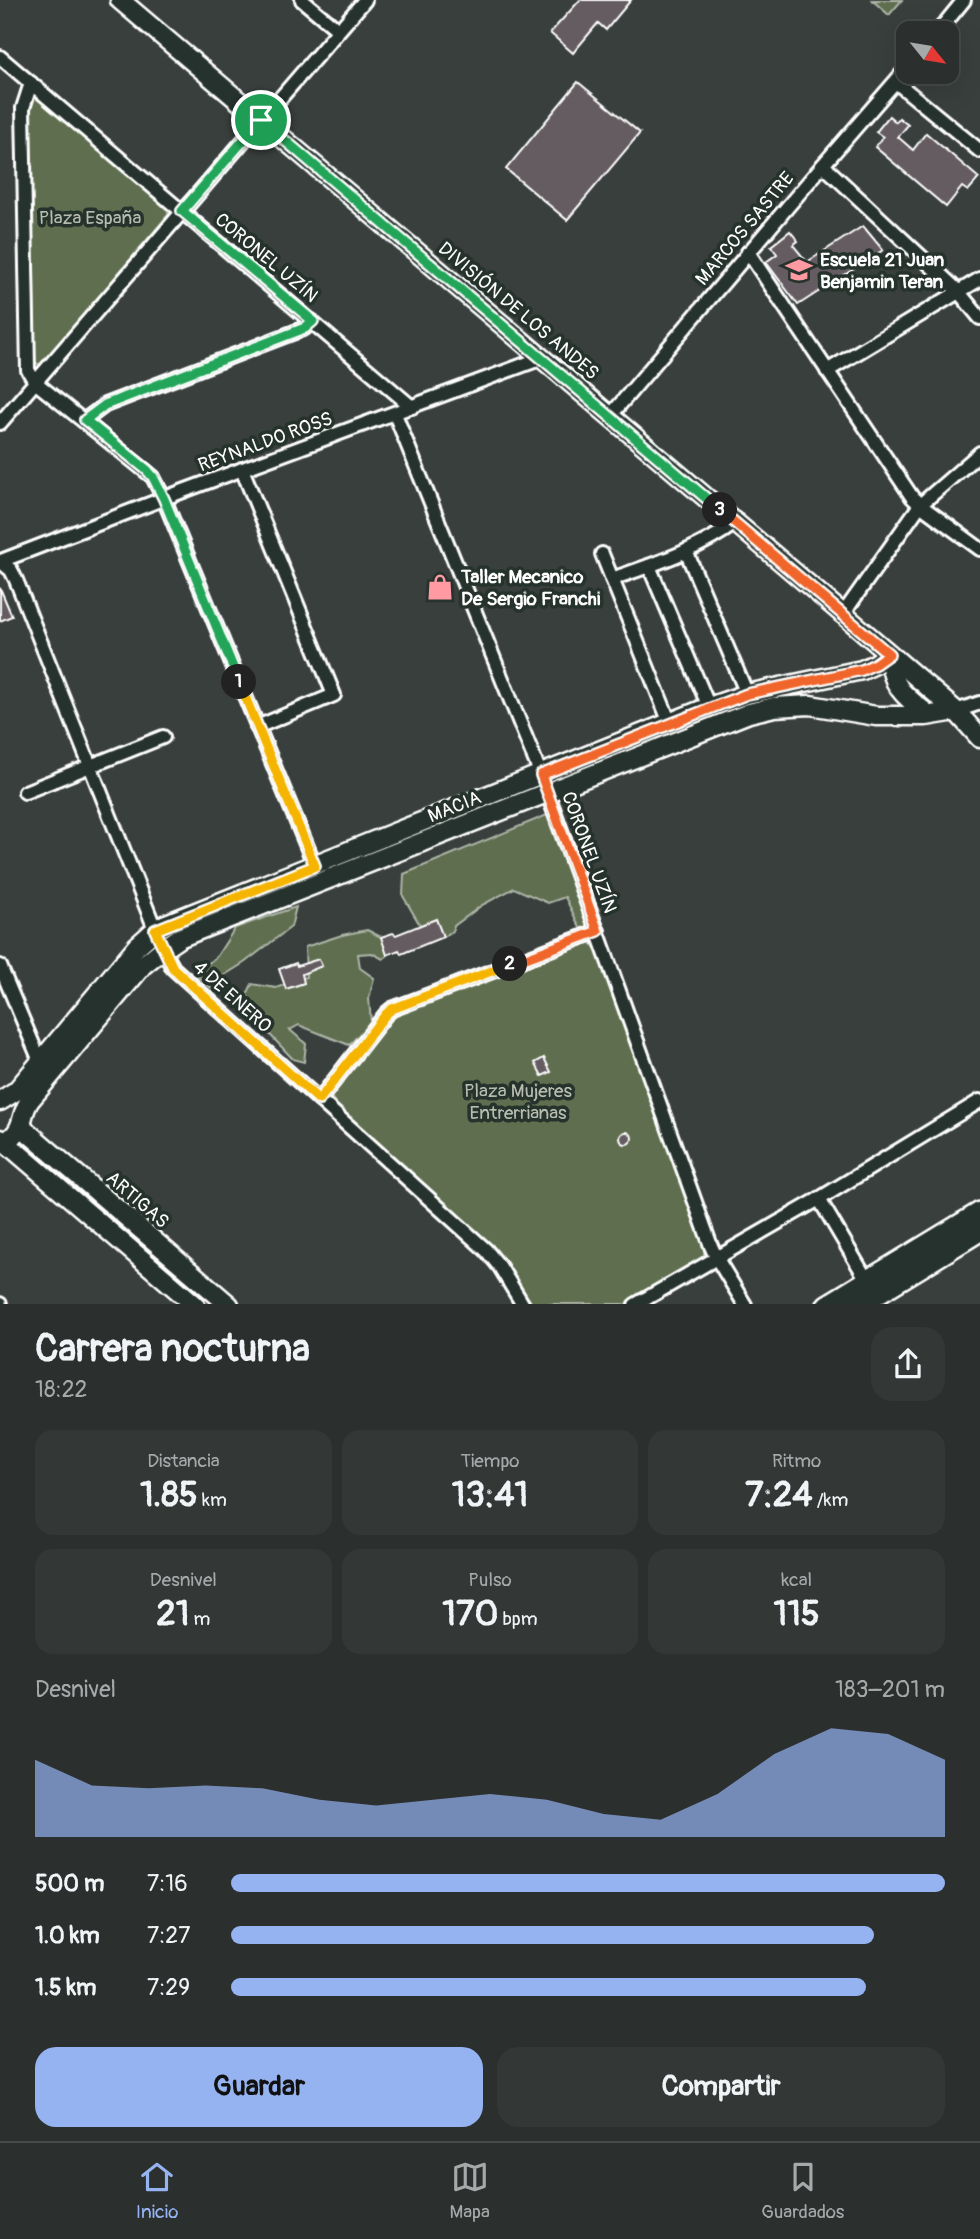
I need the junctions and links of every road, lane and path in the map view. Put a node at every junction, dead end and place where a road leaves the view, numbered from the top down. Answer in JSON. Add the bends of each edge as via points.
{"nodes":[{"id":1,"x":120,"y":0,"type":"edge"},
{"id":2,"x":302,"y":0,"type":"edge"},
{"id":3,"x":365,"y":0,"type":"edge"},
{"id":4,"x":964,"y":0,"type":"edge"},
{"id":5,"x":947,"y":21,"type":"edge"},
{"id":6,"x":338,"y":30,"type":"junction"},
{"id":7,"x":0,"y":57,"type":"edge"},
{"id":8,"x":896,"y":82,"type":"edge"},
{"id":9,"x":32,"y":83,"type":"junction"},
{"id":10,"x":898,"y":84,"type":"edge"},
{"id":11,"x":261,"y":120,"type":"junction"},
{"id":12,"x":980,"y":151,"type":"edge"},
{"id":13,"x":823,"y":165,"type":"junction"},
{"id":14,"x":182,"y":211,"type":"junction"},
{"id":15,"x":748,"y":252,"type":"junction"},
{"id":16,"x":980,"y":279,"type":"edge"},
{"id":17,"x":958,"y":291,"type":"junction"},
{"id":18,"x":980,"y":318,"type":"edge"},
{"id":19,"x":313,"y":321,"type":"junction"},
{"id":20,"x":542,"y":358,"type":"junction"},
{"id":21,"x":827,"y":371,"type":"junction"},
{"id":22,"x":36,"y":382,"type":"junction"},
{"id":23,"x":412,"y":407,"type":"junction"},
{"id":24,"x":395,"y":414,"type":"junction"},
{"id":25,"x":611,"y":415,"type":"junction"},
{"id":26,"x":85,"y":420,"type":"junction"},
{"id":27,"x":0,"y":423,"type":"edge"},
{"id":28,"x":980,"y":453,"type":"edge"},
{"id":29,"x":242,"y":469,"type":"junction"},
{"id":30,"x":164,"y":499,"type":"junction"},
{"id":31,"x":920,"y":505,"type":"junction"},
{"id":32,"x":735,"y":523,"type":"junction"},
{"id":33,"x":980,"y":549,"type":"edge"},
{"id":34,"x":686,"y":551,"type":"junction"},
{"id":35,"x":602,"y":554,"type":"dead end"},
{"id":36,"x":1,"y":561,"type":"edge"},
{"id":37,"x":649,"y":566,"type":"junction"},
{"id":38,"x":612,"y":579,"type":"junction"},
{"id":39,"x":843,"y":614,"type":"junction"},
{"id":40,"x":889,"y":654,"type":"junction"},
{"id":41,"x":747,"y":694,"type":"junction"},
{"id":42,"x":980,"y":703,"type":"edge"},
{"id":43,"x":709,"y":707,"type":"junction"},
{"id":44,"x":956,"y":711,"type":"junction"},
{"id":45,"x":929,"y":715,"type":"junction"},
{"id":46,"x":670,"y":723,"type":"junction"},
{"id":47,"x":980,"y":723,"type":"edge"},
{"id":48,"x":257,"y":727,"type":"junction"},
{"id":49,"x":163,"y":737,"type":"dead end"},
{"id":50,"x":980,"y":738,"type":"edge"},
{"id":51,"x":92,"y":767,"type":"junction"},
{"id":52,"x":544,"y":783,"type":"junction"},
{"id":53,"x":25,"y":792,"type":"dead end"},
{"id":54,"x":315,"y":866,"type":"junction"},
{"id":55,"x":155,"y":930,"type":"junction"},
{"id":56,"x":598,"y":931,"type":"junction"},
{"id":57,"x":163,"y":949,"type":"junction"},
{"id":58,"x":0,"y":966,"type":"edge"},
{"id":59,"x":40,"y":1061,"type":"junction"},
{"id":60,"x":2,"y":1100,"type":"edge"},
{"id":61,"x":319,"y":1100,"type":"junction"},
{"id":62,"x":980,"y":1101,"type":"edge"},
{"id":63,"x":23,"y":1120,"type":"junction"},
{"id":64,"x":3,"y":1141,"type":"edge"},
{"id":65,"x":819,"y":1199,"type":"junction"},
{"id":66,"x":980,"y":1212,"type":"edge"},
{"id":67,"x":980,"y":1231,"type":"edge"},
{"id":68,"x":716,"y":1257,"type":"junction"},
{"id":69,"x":869,"y":1296,"type":"edge"},
{"id":70,"x":195,"y":1304,"type":"edge"},
{"id":71,"x":229,"y":1304,"type":"edge"},
{"id":72,"x":523,"y":1304,"type":"edge"},
{"id":73,"x":635,"y":1304,"type":"edge"},
{"id":74,"x":745,"y":1304,"type":"edge"},
{"id":75,"x":827,"y":1304,"type":"edge"}],
"edges":[{"from":1,"to":11,"type":"street","name":"DIVISIÓN DE LOS ANDES"},
{"from":2,"to":6,"type":"street"},
{"from":3,"to":6,"type":"street"},
{"from":4,"to":5,"type":"street"},
{"from":6,"to":11,"type":"street"},
{"from":7,"to":9,"type":"street","name":"CORONEL UZÍN"},
{"from":8,"to":13,"type":"street","name":"MARCOS SASTRE"},
{"from":9,"to":14,"type":"street","name":"CORONEL UZÍN"},
{"from":9,"to":22,"type":"street","via":[[23,108],[26,349],[28,370]]},
{"from":10,"to":12,"type":"street"},
{"from":11,"to":14,"type":"street"},
{"from":11,"to":20,"type":"street","name":"DIVISIÓN DE LOS ANDES"},
{"from":13,"to":15,"type":"street","name":"MARCOS SASTRE"},
{"from":13,"to":17,"type":"street"},
{"from":14,"to":19,"type":"street","name":"CORONEL UZÍN"},
{"from":14,"to":22,"type":"street"},
{"from":15,"to":21,"type":"street"},
{"from":15,"to":25,"type":"street","name":"MARCOS SASTRE"},
{"from":16,"to":17,"type":"street"},
{"from":17,"to":18,"type":"street"},
{"from":17,"to":21,"type":"street"},
{"from":19,"to":23,"type":"street","name":"CORONEL UZÍN"},
{"from":19,"to":26,"type":"street","via":[[105,405]]},
{"from":20,"to":23,"type":"street","name":"REYNALDO ROSS"},
{"from":20,"to":25,"type":"street","name":"DIVISIÓN DE LOS ANDES"},
{"from":21,"to":31,"type":"street"},
{"from":22,"to":26,"type":"street"},
{"from":22,"to":27,"type":"street"},
{"from":23,"to":24,"type":"street","name":"REYNALDO ROSS"},
{"from":24,"to":29,"type":"street","name":"REYNALDO ROSS"},
{"from":24,"to":52,"type":"street","name":"CORONEL UZÍN"},
{"from":25,"to":32,"type":"street","name":"DIVISIÓN DE LOS ANDES"},
{"from":26,"to":30,"type":"street","via":[[147,470]]},
{"from":28,"to":31,"type":"street"},
{"from":29,"to":30,"type":"street","name":"REYNALDO ROSS"},
{"from":29,"to":48,"type":"street","via":[[334,695]]},
{"from":30,"to":36,"type":"street","name":"REYNALDO ROSS"},
{"from":30,"to":48,"type":"street"},
{"from":31,"to":33,"type":"street"},
{"from":31,"to":39,"type":"street"},
{"from":32,"to":34,"type":"street"},
{"from":32,"to":39,"type":"street","name":"DIVISIÓN DE LOS ANDES"},
{"from":34,"to":37,"type":"street"},
{"from":34,"to":41,"type":"street"},
{"from":35,"to":38,"type":"street"},
{"from":36,"to":51,"type":"street","name":"4 DE ENERO","via":[[16,580]]},
{"from":37,"to":38,"type":"street"},
{"from":37,"to":43,"type":"street"},
{"from":38,"to":46,"type":"street"},
{"from":39,"to":40,"type":"street","name":"DIVISIÓN DE LOS ANDES"},
{"from":40,"to":41,"type":"street","name":"MACIA","via":[[862,670]]},
{"from":40,"to":44,"type":"street","name":"DIVISIÓN DE LOS ANDES"},
{"from":40,"to":45,"type":"street","via":[[895,683]]},
{"from":41,"to":43,"type":"street","name":"MACIA"},
{"from":42,"to":44,"type":"street","name":"MACIA"},
{"from":43,"to":46,"type":"street","name":"MACIA"},
{"from":44,"to":45,"type":"street","name":"MACIA"},
{"from":44,"to":47,"type":"street","name":"DIVISIÓN DE LOS ANDES"},
{"from":44,"to":50,"type":"street","name":"DIVISIÓN DE LOS ANDES"},
{"from":45,"to":52,"type":"street","name":"MACIA","via":[[876,716],[810,705],[764,709]]},
{"from":46,"to":52,"type":"street","name":"MACIA"},
{"from":48,"to":54,"type":"street"},
{"from":49,"to":51,"type":"street"},
{"from":51,"to":53,"type":"street"},
{"from":51,"to":55,"type":"street","name":"4 DE ENERO"},
{"from":52,"to":54,"type":"street","name":"MACIA"},
{"from":52,"to":56,"type":"street","name":"CORONEL UZÍN"},
{"from":52,"to":57,"type":"street","name":"MACIA","via":[[179,938]]},
{"from":54,"to":55,"type":"street","name":"MACIA"},
{"from":55,"to":57,"type":"street","name":"4 DE ENERO"},
{"from":55,"to":59,"type":"street","name":"MACIA"},
{"from":56,"to":61,"type":"street","via":[[392,1009]]},
{"from":56,"to":68,"type":"street","name":"CORONEL UZÍN"},
{"from":57,"to":61,"type":"street","name":"4 DE ENERO","via":[[173,968]]},
{"from":57,"to":63,"type":"street","name":"MACIA","via":[[143,965],[48,1079],[26,1106]]},
{"from":58,"to":59,"type":"street"},
{"from":59,"to":60,"type":"street","name":"MACIA","via":[[16,1091]]},
{"from":60,"to":63,"type":"street","name":"ARTIGAS","via":[[13,1103]]},
{"from":61,"to":72,"type":"street","name":"4 DE ENERO","via":[[486,1250]]},
{"from":62,"to":65,"type":"street"},
{"from":63,"to":64,"type":"street","name":"MACIA","via":[[12,1138]]},
{"from":63,"to":71,"type":"street","name":"ARTIGAS","via":[[25,1130]]},
{"from":64,"to":70,"type":"street"},
{"from":65,"to":68,"type":"street"},
{"from":65,"to":69,"type":"street"},
{"from":66,"to":69,"type":"main road"},
{"from":67,"to":69,"type":"main road"},
{"from":68,"to":73,"type":"street"},
{"from":68,"to":74,"type":"street","name":"CORONEL UZÍN"},
{"from":69,"to":75,"type":"main road"}]}
